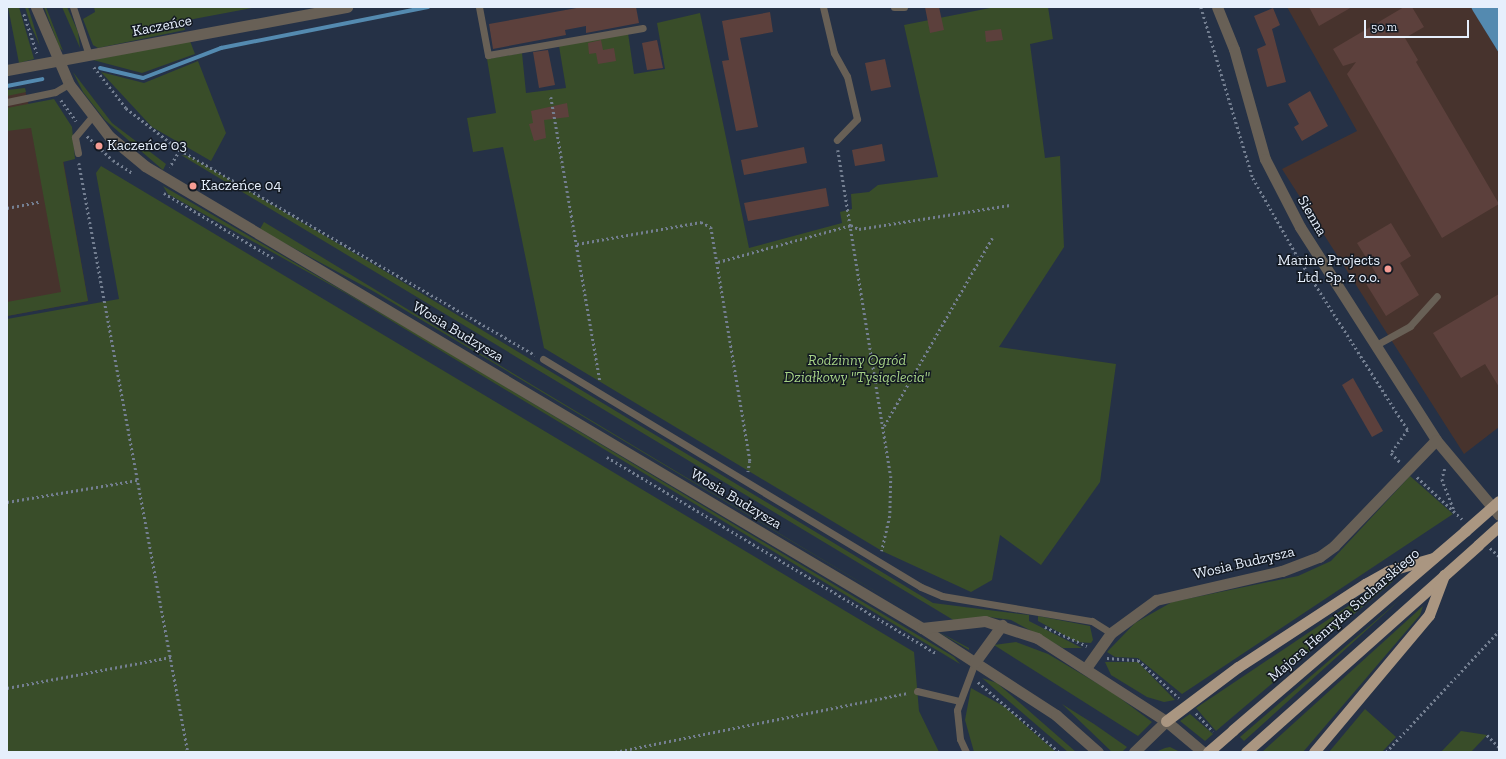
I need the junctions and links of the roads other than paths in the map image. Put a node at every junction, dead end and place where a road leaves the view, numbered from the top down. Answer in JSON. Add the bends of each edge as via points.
{"nodes":[{"id":1,"x":36,"y":7,"type":"edge"},
{"id":2,"x":74,"y":7,"type":"edge"},
{"id":3,"x":347,"y":7,"type":"edge"},
{"id":4,"x":479,"y":7,"type":"edge"},
{"id":5,"x":823,"y":7,"type":"edge"},
{"id":6,"x":894,"y":7,"type":"edge"},
{"id":7,"x":904,"y":7,"type":"edge"},
{"id":8,"x":1217,"y":7,"type":"edge"},
{"id":9,"x":643,"y":28,"type":"dead end"},
{"id":10,"x":89,"y":55,"type":"junction"},
{"id":11,"x":57,"y":62,"type":"junction"},
{"id":12,"x":8,"y":67,"type":"edge"},
{"id":13,"x":69,"y":84,"type":"junction"},
{"id":14,"x":7,"y":102,"type":"edge"},
{"id":15,"x":92,"y":117,"type":"junction"},
{"id":16,"x":837,"y":140,"type":"road end"},
{"id":17,"x":78,"y":153,"type":"road end"},
{"id":18,"x":1436,"y":296,"type":"dead end"},
{"id":19,"x":1376,"y":345,"type":"junction"},
{"id":20,"x":543,"y":359,"type":"road end"},
{"id":21,"x":1436,"y":440,"type":"junction"},
{"id":22,"x":1499,"y":501,"type":"edge"},
{"id":23,"x":1499,"y":515,"type":"edge"},
{"id":24,"x":1499,"y":526,"type":"edge"},
{"id":25,"x":1433,"y":558,"type":"junction"},
{"id":26,"x":1445,"y":573,"type":"junction"},
{"id":27,"x":1002,"y":625,"type":"junction"},
{"id":28,"x":922,"y":628,"type":"junction"},
{"id":29,"x":1111,"y":634,"type":"junction"},
{"id":30,"x":976,"y":662,"type":"junction"},
{"id":31,"x":1086,"y":668,"type":"junction"},
{"id":32,"x":916,"y":691,"type":"road end"},
{"id":33,"x":958,"y":701,"type":"junction"},
{"id":34,"x":1166,"y":721,"type":"junction"},
{"id":35,"x":1248,"y":750,"type":"edge"},
{"id":36,"x":966,"y":752,"type":"edge"},
{"id":37,"x":1098,"y":752,"type":"edge"},
{"id":38,"x":1134,"y":752,"type":"edge"},
{"id":39,"x":1203,"y":752,"type":"edge"},
{"id":40,"x":1208,"y":752,"type":"edge"},
{"id":41,"x":1314,"y":752,"type":"edge"}],
"edges":[{"from":1,"to":11,"type":"street","name":"Wosia Budzysza"},
{"from":2,"to":10,"type":"lane"},
{"from":3,"to":10,"type":"street","name":"Kaczeńce"},
{"from":4,"to":9,"type":"lane","via":[[488,55]]},
{"from":5,"to":16,"type":"lane","via":[[857,120]]},
{"from":6,"to":7,"type":"lane"},
{"from":8,"to":19,"type":"street","name":"Sienna","via":[[1234,49],[1258,139],[1276,184]]},
{"from":10,"to":11,"type":"street","name":"Kaczeńce"},
{"from":11,"to":12,"type":"street","name":"Kaczeńce"},
{"from":11,"to":13,"type":"street","name":"Wosia Budzysza"},
{"from":13,"to":14,"type":"lane","via":[[55,92]]},
{"from":13,"to":15,"type":"street","name":"Wosia Budzysza"},
{"from":15,"to":17,"type":"lane","via":[[74,137]]},
{"from":15,"to":28,"type":"street","name":"Wosia Budzysza","via":[[129,153],[163,178],[394,311]]},
{"from":18,"to":19,"type":"lane","via":[[1410,326]]},
{"from":19,"to":21,"type":"street","name":"Sienna"},
{"from":20,"to":29,"type":"lane","via":[[745,483],[942,596],[1092,621]]},
{"from":21,"to":23,"type":"street","name":"Sienna"},
{"from":21,"to":29,"type":"street","name":"Wosia Budzysza","via":[[1334,546],[1319,557],[1282,571],[1156,600]]},
{"from":22,"to":25,"type":"highway","name":"Majora Henryka Sucharskiego","bridge":true},
{"from":24,"to":26,"type":"highway","bridge":true},
{"from":25,"to":34,"type":"highway","via":[[1388,571],[1365,584],[1186,704]]},
{"from":25,"to":40,"type":"highway","name":"Majora Henryka Sucharskiego","bridge":true},
{"from":26,"to":35,"type":"highway"},
{"from":26,"to":41,"type":"highway","via":[[1429,615]]},
{"from":27,"to":28,"type":"street","via":[[985,621]]},
{"from":27,"to":30,"type":"street"},
{"from":27,"to":31,"type":"street","via":[[1037,638]]},
{"from":28,"to":30,"type":"street","name":"Wosia Budzysza"},
{"from":29,"to":31,"type":"street","name":"Wosia Budzysza"},
{"from":30,"to":33,"type":"lane"},
{"from":30,"to":37,"type":"street","name":"Wosia Budzysza","via":[[1056,715]]},
{"from":31,"to":34,"type":"street"},
{"from":32,"to":33,"type":"lane"},
{"from":33,"to":36,"type":"lane","via":[[956,723]]},
{"from":34,"to":38,"type":"street"},
{"from":34,"to":39,"type":"street"}]}
